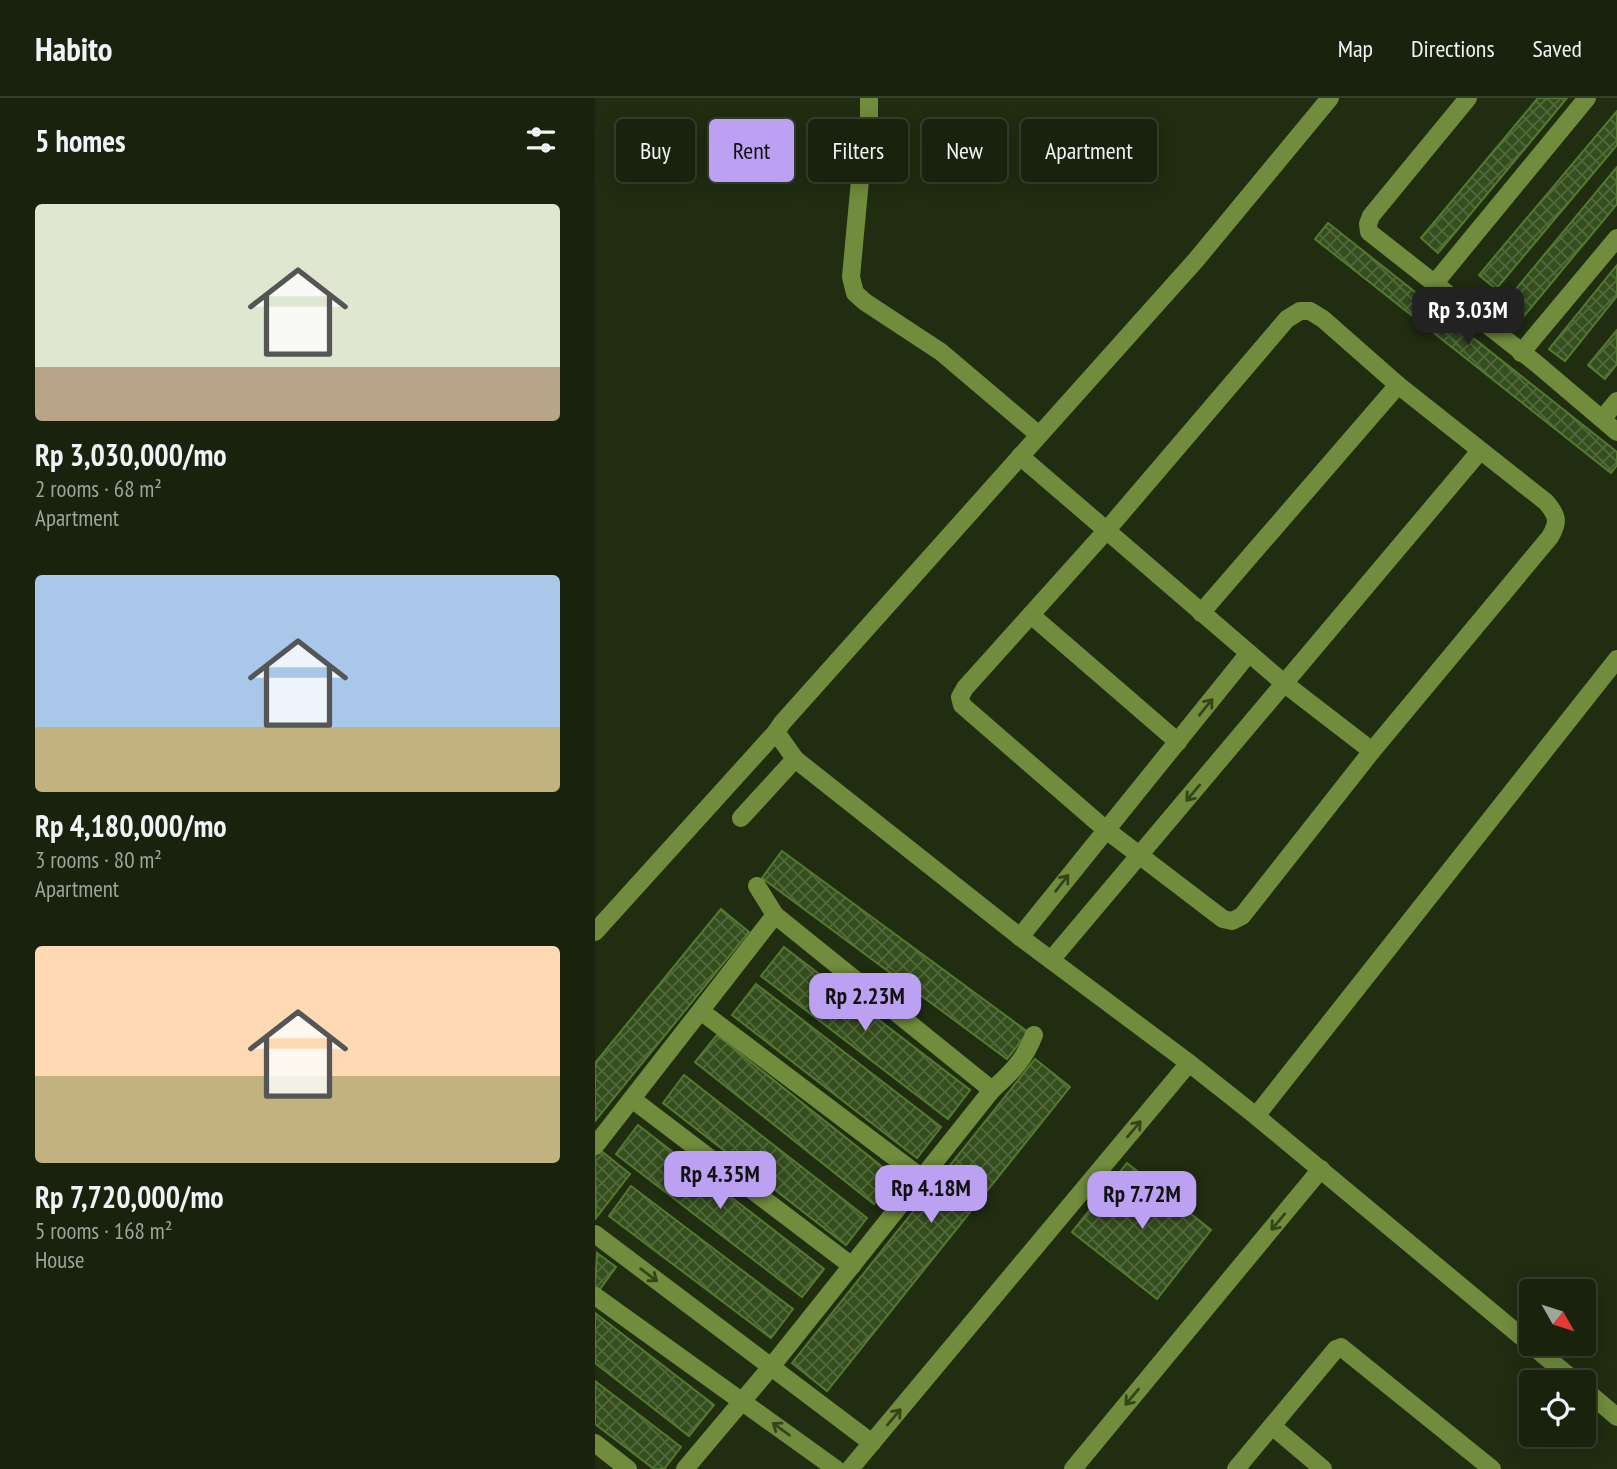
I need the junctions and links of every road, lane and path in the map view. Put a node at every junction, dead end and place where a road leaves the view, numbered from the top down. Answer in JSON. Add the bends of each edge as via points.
{"nodes":[{"id":1,"x":869,"y":98,"type":"edge"},
{"id":2,"x":1330,"y":98,"type":"edge"},
{"id":3,"x":1468,"y":98,"type":"edge"},
{"id":4,"x":1587,"y":98,"type":"edge"},
{"id":5,"x":1617,"y":238,"type":"edge"},
{"id":6,"x":1434,"y":284,"type":"junction"},
{"id":7,"x":1521,"y":353,"type":"junction"},
{"id":8,"x":1398,"y":385,"type":"junction"},
{"id":9,"x":1617,"y":401,"type":"edge"},
{"id":10,"x":1603,"y":418,"type":"junction"},
{"id":11,"x":1617,"y":432,"type":"edge"},
{"id":12,"x":1039,"y":435,"type":"junction"},
{"id":13,"x":1480,"y":451,"type":"junction"},
{"id":14,"x":1020,"y":456,"type":"junction"},
{"id":15,"x":1106,"y":531,"type":"junction"},
{"id":16,"x":1201,"y":612,"type":"junction"},
{"id":17,"x":1031,"y":615,"type":"junction"},
{"id":18,"x":1249,"y":653,"type":"junction"},
{"id":19,"x":1617,"y":659,"type":"edge"},
{"id":20,"x":1285,"y":684,"type":"junction"},
{"id":21,"x":776,"y":732,"type":"junction"},
{"id":22,"x":1178,"y":741,"type":"junction"},
{"id":23,"x":1372,"y":751,"type":"junction"},
{"id":24,"x":795,"y":759,"type":"junction"},
{"id":25,"x":741,"y":818,"type":"dead end"},
{"id":26,"x":1105,"y":829,"type":"junction"},
{"id":27,"x":1140,"y":856,"type":"junction"},
{"id":28,"x":757,"y":886,"type":"dead end"},
{"id":29,"x":775,"y":915,"type":"junction"},
{"id":30,"x":595,"y":932,"type":"edge"},
{"id":31,"x":1020,"y":937,"type":"junction"},
{"id":32,"x":1051,"y":960,"type":"junction"},
{"id":33,"x":702,"y":1012,"type":"junction"},
{"id":34,"x":1034,"y":1035,"type":"dead end"},
{"id":35,"x":1189,"y":1063,"type":"junction"},
{"id":36,"x":992,"y":1090,"type":"junction"},
{"id":37,"x":632,"y":1100,"type":"junction"},
{"id":38,"x":1256,"y":1116,"type":"junction"},
{"id":39,"x":595,"y":1146,"type":"edge"},
{"id":40,"x":1321,"y":1169,"type":"junction"},
{"id":41,"x":922,"y":1178,"type":"junction"},
{"id":42,"x":595,"y":1234,"type":"edge"},
{"id":43,"x":852,"y":1266,"type":"junction"},
{"id":44,"x":595,"y":1296,"type":"edge"},
{"id":45,"x":771,"y":1367,"type":"junction"},
{"id":46,"x":1562,"y":1370,"type":"edge"},
{"id":47,"x":1596,"y":1399,"type":"edge"},
{"id":48,"x":743,"y":1402,"type":"junction"},
{"id":49,"x":1617,"y":1417,"type":"edge"},
{"id":50,"x":1272,"y":1426,"type":"junction"},
{"id":51,"x":595,"y":1443,"type":"edge"},
{"id":52,"x":872,"y":1443,"type":"junction"},
{"id":53,"x":628,"y":1469,"type":"edge"},
{"id":54,"x":685,"y":1469,"type":"edge"},
{"id":55,"x":836,"y":1469,"type":"edge"},
{"id":56,"x":850,"y":1469,"type":"edge"},
{"id":57,"x":1073,"y":1469,"type":"edge"},
{"id":58,"x":1237,"y":1469,"type":"edge"},
{"id":59,"x":1323,"y":1469,"type":"edge"},
{"id":60,"x":1492,"y":1469,"type":"edge"}],
"edges":[{"from":1,"to":12,"type":"street","via":[[869,147],[860,180],[851,277],[855,293],[941,352]]},
{"from":2,"to":12,"type":"street","via":[[1196,260]]},
{"from":3,"to":6,"type":"street","via":[[1368,224],[1369,232]]},
{"from":4,"to":6,"type":"street"},
{"from":5,"to":7,"type":"street"},
{"from":6,"to":7,"type":"street"},
{"from":7,"to":10,"type":"street"},
{"from":8,"to":13,"type":"street"},
{"from":8,"to":15,"type":"street","via":[[1323,319],[1300,311],[1287,319]]},
{"from":8,"to":16,"type":"street"},
{"from":9,"to":10,"type":"street"},
{"from":10,"to":11,"type":"street"},
{"from":12,"to":14,"type":"street"},
{"from":13,"to":20,"type":"street"},
{"from":13,"to":23,"type":"street","via":[[1546,502],[1557,514],[1557,525]]},
{"from":14,"to":15,"type":"street"},
{"from":14,"to":21,"type":"street"},
{"from":15,"to":16,"type":"street"},
{"from":15,"to":17,"type":"street"},
{"from":16,"to":18,"type":"street"},
{"from":17,"to":22,"type":"street"},
{"from":17,"to":26,"type":"street","via":[[965,688],[962,705]]},
{"from":18,"to":20,"type":"street"},
{"from":22,"to":18,"type":"street","one_way":true},
{"from":19,"to":38,"type":"street"},
{"from":20,"to":23,"type":"street"},
{"from":20,"to":27,"type":"street","one_way":true},
{"from":21,"to":24,"type":"street"},
{"from":21,"to":30,"type":"street"},
{"from":22,"to":26,"type":"street"},
{"from":23,"to":27,"type":"street","via":[[1237,920],[1223,919]]},
{"from":24,"to":25,"type":"street"},
{"from":24,"to":31,"type":"street"},
{"from":26,"to":27,"type":"street"},
{"from":31,"to":26,"type":"street","one_way":true},
{"from":27,"to":32,"type":"street"},
{"from":28,"to":29,"type":"street"},
{"from":29,"to":33,"type":"street"},
{"from":29,"to":36,"type":"street"},
{"from":31,"to":32,"type":"street"},
{"from":32,"to":35,"type":"street"},
{"from":33,"to":37,"type":"street"},
{"from":33,"to":41,"type":"street"},
{"from":34,"to":36,"type":"street","via":[[1016,1068]]},
{"from":35,"to":38,"type":"street"},
{"from":52,"to":35,"type":"street","one_way":true},
{"from":36,"to":41,"type":"street"},
{"from":37,"to":39,"type":"street"},
{"from":37,"to":43,"type":"street"},
{"from":38,"to":40,"type":"street"},
{"from":40,"to":46,"type":"street"},
{"from":40,"to":57,"type":"street","one_way":true},
{"from":41,"to":43,"type":"street"},
{"from":42,"to":45,"type":"street","one_way":true},
{"from":43,"to":45,"type":"street"},
{"from":44,"to":48,"type":"street"},
{"from":45,"to":48,"type":"street"},
{"from":45,"to":52,"type":"street"},
{"from":47,"to":49,"type":"street"},
{"from":48,"to":54,"type":"street"},
{"from":55,"to":48,"type":"street","one_way":true},
{"from":50,"to":58,"type":"street"},
{"from":50,"to":59,"type":"street"},
{"from":50,"to":60,"type":"street","via":[[1341,1347]]},
{"from":51,"to":53,"type":"street"},
{"from":52,"to":56,"type":"street"}]}
